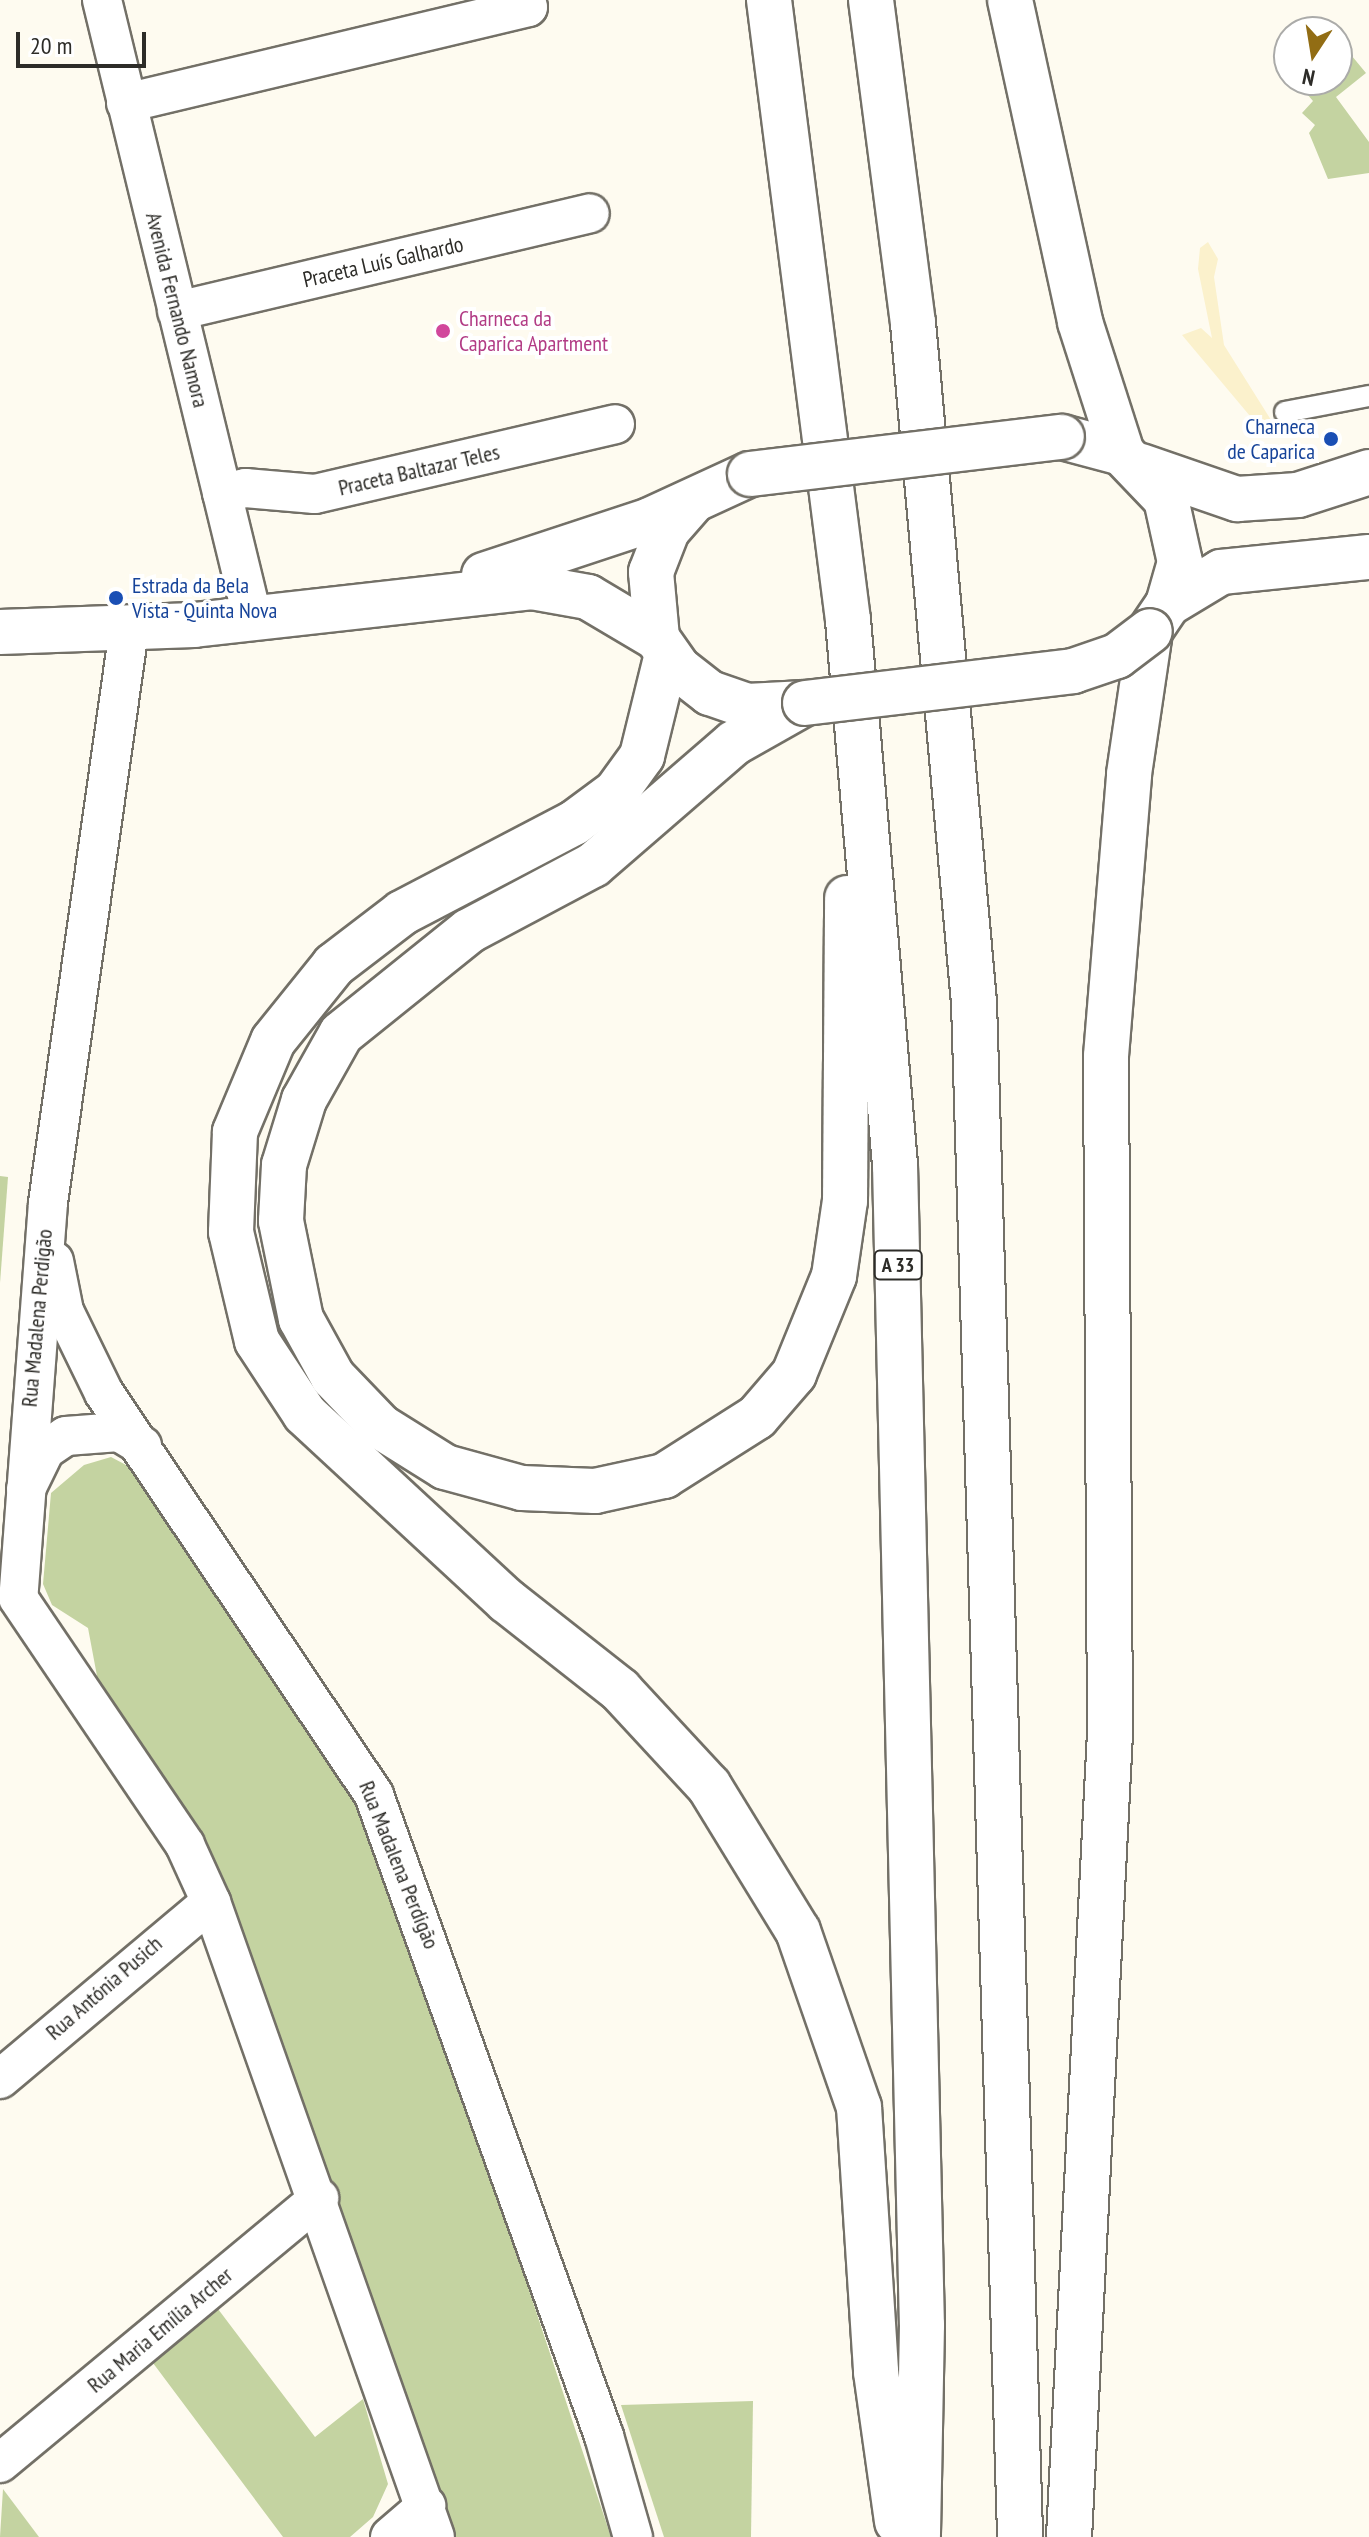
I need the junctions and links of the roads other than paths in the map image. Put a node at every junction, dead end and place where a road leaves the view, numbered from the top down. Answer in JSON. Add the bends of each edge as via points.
{"nodes":[{"id":1,"x":102,"y":0,"type":"edge"},
{"id":2,"x":526,"y":0,"type":"edge"},
{"id":3,"x":769,"y":0,"type":"edge"},
{"id":4,"x":871,"y":0,"type":"edge"},
{"id":5,"x":1010,"y":0,"type":"edge"},
{"id":6,"x":126,"y":103,"type":"junction"},
{"id":7,"x":590,"y":213,"type":"dead end"},
{"id":8,"x":177,"y":311,"type":"junction"},
{"id":9,"x":1369,"y":396,"type":"edge"},
{"id":10,"x":1285,"y":412,"type":"dead end"},
{"id":11,"x":615,"y":424,"type":"dead end"},
{"id":12,"x":1130,"y":459,"type":"junction"},
{"id":13,"x":1369,"y":472,"type":"edge"},
{"id":14,"x":222,"y":493,"type":"junction"},
{"id":15,"x":697,"y":498,"type":"junction"},
{"id":16,"x":1369,"y":557,"type":"edge"},
{"id":17,"x":391,"y":606,"type":"junction"},
{"id":18,"x":1159,"y":618,"type":"junction"},
{"id":19,"x":253,"y":620,"type":"junction"},
{"id":20,"x":848,"y":620,"type":"junction"},
{"id":21,"x":129,"y":630,"type":"junction"},
{"id":22,"x":0,"y":632,"type":"edge"},
{"id":23,"x":662,"y":646,"type":"junction"},
{"id":24,"x":805,"y":703,"type":"junction"},
{"id":25,"x":48,"y":1203,"type":"junction"},
{"id":26,"x":142,"y":1446,"type":"junction"},
{"id":27,"x":18,"y":1521,"type":"junction"},
{"id":28,"x":9,"y":1606,"type":"edge"},
{"id":29,"x":211,"y":1902,"type":"junction"},
{"id":30,"x":0,"y":2079,"type":"edge"},
{"id":31,"x":319,"y":2198,"type":"junction"},
{"id":32,"x":0,"y":2463,"type":"edge"},
{"id":33,"x":430,"y":2522,"type":"edge"},
{"id":34,"x":390,"y":2537,"type":"edge"},
{"id":35,"x":633,"y":2537,"type":"edge"},
{"id":36,"x":899,"y":2537,"type":"edge"},
{"id":37,"x":918,"y":2537,"type":"edge"},
{"id":38,"x":1020,"y":2537,"type":"edge"},
{"id":39,"x":1069,"y":2537,"type":"edge"}],
"edges":[{"from":1,"to":6,"type":"street","name":"Avenida Fernando Namora"},
{"from":2,"to":6,"type":"street","via":[[528,7]]},
{"from":3,"to":20,"type":"main road","number":"A 33"},
{"from":4,"to":38,"type":"main road","via":[[913,323],[974,1002]]},
{"from":5,"to":12,"type":"main road","via":[[1084,338]]},
{"from":6,"to":8,"type":"street","name":"Avenida Fernando Namora"},
{"from":7,"to":8,"type":"street","name":"Praceta Luís Galhardo"},
{"from":8,"to":14,"type":"street","name":"Avenida Fernando Namora"},
{"from":9,"to":10,"type":"lane"},
{"from":11,"to":14,"type":"street","name":"Praceta Baltazar Teles","via":[[315,494],[245,488]]},
{"from":12,"to":13,"type":"main road","via":[[1176,484],[1237,499],[1298,495]]},
{"from":12,"to":15,"type":"main road","bridge":true,"via":[[1062,437],[750,474]]},
{"from":12,"to":18,"type":"main road","via":[[1175,518],[1180,562]]},
{"from":14,"to":19,"type":"street","name":"Avenida Fernando Namora"},
{"from":15,"to":17,"type":"main road"},
{"from":15,"to":23,"type":"main road","via":[[657,551],[649,594]]},
{"from":16,"to":18,"type":"main road","via":[[1233,569]]},
{"from":17,"to":19,"type":"main road"},
{"from":17,"to":23,"type":"main road","via":[[499,588],[559,589],[616,610]]},
{"from":18,"to":24,"type":"main road","bridge":true,"via":[[1117,656],[1073,671]]},
{"from":18,"to":39,"type":"main road","via":[[1129,774],[1106,1056],[1111,1704]]},
{"from":19,"to":21,"type":"main road"},
{"from":20,"to":24,"type":"main road","via":[[845,1201],[834,1276],[794,1374],[757,1417],[664,1476],[595,1491],[522,1488],[445,1467],[381,1427],[352,1397],[301,1319],[281,1221],[284,1165],[304,1100],[341,1034],[402,981],[469,931],[593,865],[734,743]]},
{"from":20,"to":37,"type":"main road","number":"A 33","via":[[895,1165],[922,2325]]},
{"from":21,"to":22,"type":"main road"},
{"from":21,"to":25,"type":"street","name":"Rua Madalena Perdigão"},
{"from":23,"to":24,"type":"main road","via":[[694,682],[729,700],[767,708]]},
{"from":23,"to":36,"type":"main road","via":[[642,756],[616,792],[574,823],[402,913],[334,965],[273,1041],[235,1132],[231,1232],[257,1341],[305,1414],[507,1601],[620,1690],[709,1786],[798,1931],[859,2107],[876,2372]]},
{"from":25,"to":26,"type":"street","name":"Rua Madalena Perdigão","via":[[64,1311],[104,1393]]},
{"from":25,"to":27,"type":"street","name":"Rua Madalena Perdigão"},
{"from":26,"to":27,"type":"street","via":[[106,1430],[66,1436],[45,1450],[29,1477]]},
{"from":26,"to":35,"type":"street","name":"Rua Madalena Perdigão","via":[[374,1795],[594,2407]]},
{"from":27,"to":28,"type":"street","name":"Rua Madalena Perdigão"},
{"from":28,"to":29,"type":"street","name":"Rua Madalena Perdigão","via":[[185,1845]]},
{"from":29,"to":30,"type":"street","name":"Rua Antónia Pusich"},
{"from":29,"to":31,"type":"street","name":"Rua Madalena Perdigão"},
{"from":31,"to":32,"type":"street","name":"Rua Maria Emília Archer"},
{"from":31,"to":33,"type":"street","name":"Rua Madalena Perdigão"},
{"from":33,"to":34,"type":"street"}]}
